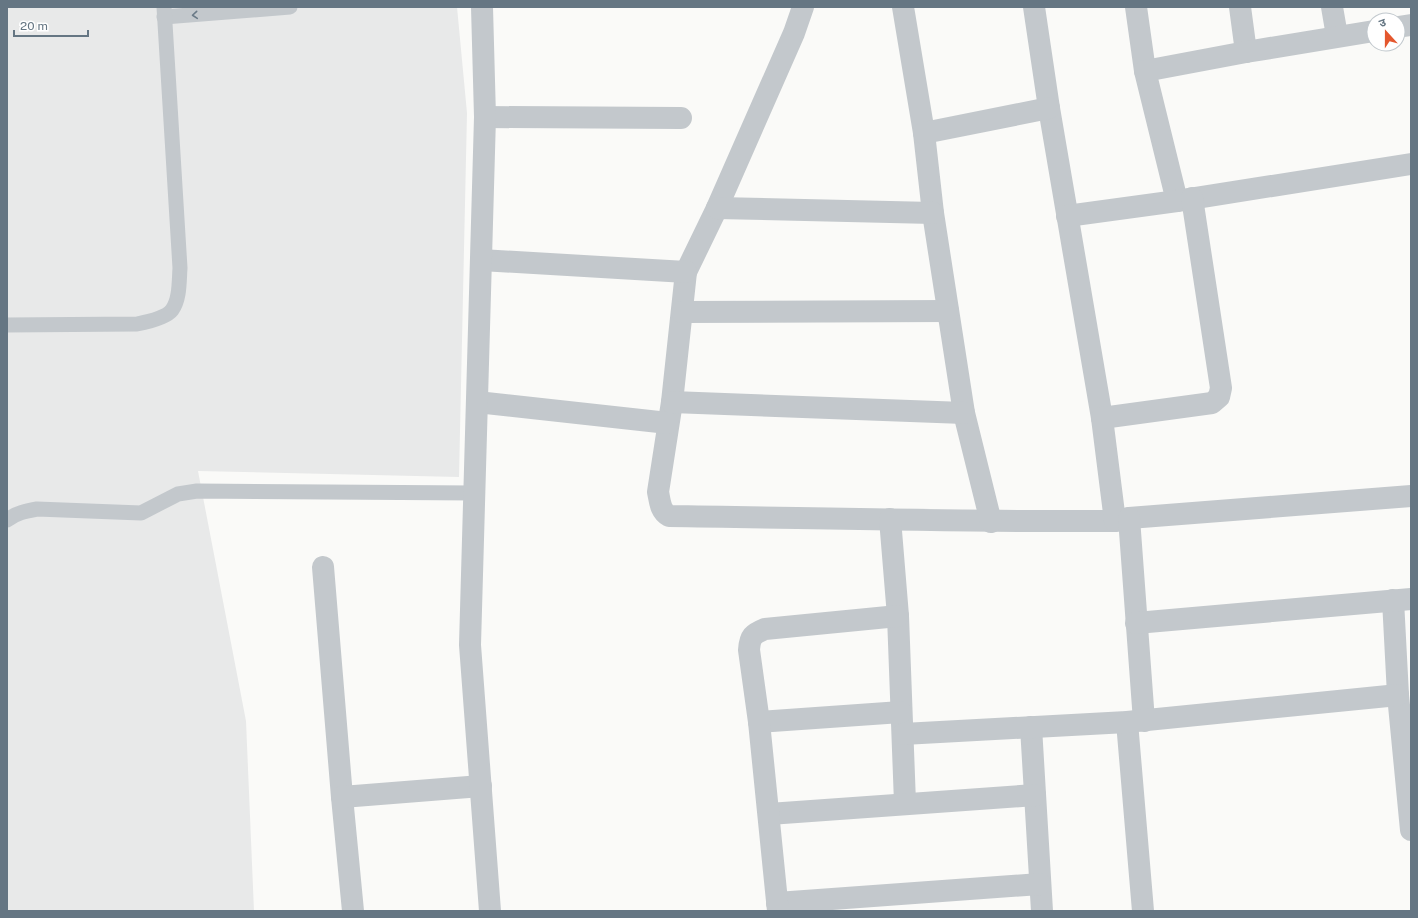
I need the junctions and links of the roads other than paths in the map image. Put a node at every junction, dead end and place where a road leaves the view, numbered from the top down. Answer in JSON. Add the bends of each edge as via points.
{"nodes":[{"id":1,"x":290,"y":7,"type":"edge"},
{"id":2,"x":482,"y":7,"type":"edge"},
{"id":3,"x":803,"y":7,"type":"edge"},
{"id":4,"x":903,"y":7,"type":"edge"},
{"id":5,"x":1034,"y":7,"type":"edge"},
{"id":6,"x":1136,"y":7,"type":"edge"},
{"id":7,"x":1240,"y":7,"type":"edge"},
{"id":8,"x":1332,"y":7,"type":"edge"},
{"id":9,"x":164,"y":12,"type":"edge"},
{"id":10,"x":1366,"y":31,"type":"edge"},
{"id":11,"x":1337,"y":36,"type":"junction"},
{"id":12,"x":1246,"y":52,"type":"junction"},
{"id":13,"x":1145,"y":71,"type":"junction"},
{"id":14,"x":1049,"y":108,"type":"junction"},
{"id":15,"x":485,"y":118,"type":"junction"},
{"id":16,"x":681,"y":118,"type":"dead end"},
{"id":17,"x":924,"y":133,"type":"junction"},
{"id":18,"x":1411,"y":164,"type":"edge"},
{"id":19,"x":1184,"y":199,"type":"junction"},
{"id":20,"x":717,"y":208,"type":"junction"},
{"id":21,"x":933,"y":213,"type":"junction"},
{"id":22,"x":1067,"y":216,"type":"junction"},
{"id":23,"x":481,"y":260,"type":"junction"},
{"id":24,"x":686,"y":272,"type":"junction"},
{"id":25,"x":948,"y":311,"type":"junction"},
{"id":26,"x":682,"y":312,"type":"junction"},
{"id":27,"x":7,"y":325,"type":"edge"},
{"id":28,"x":477,"y":402,"type":"junction"},
{"id":29,"x":672,"y":402,"type":"junction"},
{"id":30,"x":964,"y":413,"type":"junction"},
{"id":31,"x":1102,"y":418,"type":"junction"},
{"id":32,"x":668,"y":423,"type":"junction"},
{"id":33,"x":474,"y":493,"type":"junction"},
{"id":34,"x":1411,"y":496,"type":"edge"},
{"id":35,"x":890,"y":519,"type":"junction"},
{"id":36,"x":7,"y":520,"type":"edge"},
{"id":37,"x":1122,"y":520,"type":"junction"},
{"id":38,"x":991,"y":522,"type":"junction"},
{"id":39,"x":323,"y":567,"type":"dead end"},
{"id":40,"x":1402,"y":599,"type":"edge"},
{"id":41,"x":898,"y":616,"type":"junction"},
{"id":42,"x":1136,"y":624,"type":"junction"},
{"id":43,"x":1398,"y":694,"type":"junction"},
{"id":44,"x":901,"y":712,"type":"junction"},
{"id":45,"x":1136,"y":721,"type":"junction"},
{"id":46,"x":759,"y":722,"type":"junction"},
{"id":47,"x":1031,"y":727,"type":"junction"},
{"id":48,"x":904,"y":734,"type":"junction"},
{"id":49,"x":481,"y":786,"type":"junction"},
{"id":50,"x":1035,"y":795,"type":"junction"},
{"id":51,"x":342,"y":797,"type":"junction"},
{"id":52,"x":905,"y":803,"type":"junction"},
{"id":53,"x":769,"y":814,"type":"junction"},
{"id":54,"x":1411,"y":830,"type":"edge"},
{"id":55,"x":1040,"y":884,"type":"junction"},
{"id":56,"x":778,"y":907,"type":"edge"},
{"id":57,"x":353,"y":911,"type":"edge"},
{"id":58,"x":490,"y":911,"type":"edge"},
{"id":59,"x":1042,"y":911,"type":"edge"},
{"id":60,"x":1144,"y":911,"type":"edge"}],
"edges":[{"from":1,"to":9,"type":"lane","one_way":true},
{"from":2,"to":15,"type":"street"},
{"from":3,"to":20,"type":"street"},
{"from":4,"to":17,"type":"street"},
{"from":5,"to":14,"type":"street"},
{"from":6,"to":13,"type":"street"},
{"from":7,"to":12,"type":"street"},
{"from":8,"to":11,"type":"street"},
{"from":9,"to":27,"type":"lane","via":[[180,268],[178,296],[172,311],[156,320],[137,324]]},
{"from":10,"to":11,"type":"street"},
{"from":11,"to":12,"type":"street"},
{"from":12,"to":13,"type":"street"},
{"from":13,"to":19,"type":"street"},
{"from":14,"to":17,"type":"street"},
{"from":14,"to":22,"type":"street"},
{"from":15,"to":16,"type":"street"},
{"from":15,"to":23,"type":"street"},
{"from":17,"to":21,"type":"street"},
{"from":18,"to":19,"type":"street"},
{"from":19,"to":22,"type":"street"},
{"from":19,"to":31,"type":"street","via":[[1221,388],[1219,397],[1212,403]]},
{"from":20,"to":21,"type":"street"},
{"from":20,"to":24,"type":"street"},
{"from":21,"to":25,"type":"street"},
{"from":22,"to":31,"type":"street"},
{"from":23,"to":24,"type":"street"},
{"from":23,"to":28,"type":"street"},
{"from":24,"to":26,"type":"street"},
{"from":25,"to":26,"type":"street"},
{"from":25,"to":30,"type":"street"},
{"from":26,"to":29,"type":"street"},
{"from":28,"to":32,"type":"street"},
{"from":28,"to":33,"type":"street"},
{"from":29,"to":30,"type":"street"},
{"from":29,"to":32,"type":"street"},
{"from":30,"to":38,"type":"street"},
{"from":31,"to":37,"type":"street"},
{"from":32,"to":35,"type":"street","via":[[658,492],[664,514]]},
{"from":33,"to":36,"type":"lane","via":[[198,491],[178,494],[141,513],[37,509],[22,512]]},
{"from":33,"to":49,"type":"street","via":[[470,645]]},
{"from":34,"to":37,"type":"street"},
{"from":35,"to":38,"type":"street"},
{"from":35,"to":41,"type":"street"},
{"from":37,"to":38,"type":"street"},
{"from":37,"to":42,"type":"street"},
{"from":39,"to":51,"type":"street"},
{"from":40,"to":42,"type":"street"},
{"from":40,"to":43,"type":"street"},
{"from":41,"to":44,"type":"street"},
{"from":41,"to":46,"type":"street","via":[[765,629],[752,636],[749,650]]},
{"from":42,"to":45,"type":"street"},
{"from":43,"to":45,"type":"street"},
{"from":43,"to":54,"type":"street"},
{"from":44,"to":46,"type":"street"},
{"from":44,"to":48,"type":"street"},
{"from":45,"to":47,"type":"street"},
{"from":45,"to":60,"type":"street"},
{"from":46,"to":53,"type":"street"},
{"from":47,"to":48,"type":"street"},
{"from":47,"to":50,"type":"street"},
{"from":48,"to":52,"type":"street"},
{"from":49,"to":51,"type":"street"},
{"from":49,"to":58,"type":"street"},
{"from":50,"to":52,"type":"street"},
{"from":50,"to":55,"type":"street"},
{"from":51,"to":57,"type":"street"},
{"from":52,"to":53,"type":"street"},
{"from":53,"to":56,"type":"street"},
{"from":55,"to":56,"type":"street"},
{"from":55,"to":59,"type":"street"}]}
